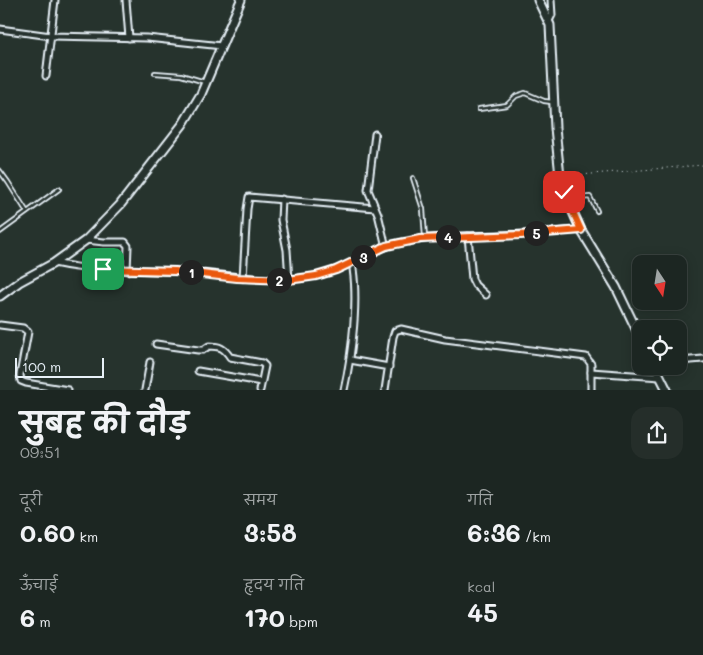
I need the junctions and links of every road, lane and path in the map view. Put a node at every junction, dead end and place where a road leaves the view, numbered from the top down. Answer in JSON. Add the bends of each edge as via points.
{"nodes":[{"id":1,"x":55,"y":0,"type":"edge"},
{"id":2,"x":126,"y":0,"type":"edge"},
{"id":3,"x":241,"y":0,"type":"edge"},
{"id":4,"x":538,"y":0,"type":"edge"},
{"id":5,"x":552,"y":0,"type":"edge"},
{"id":6,"x":550,"y":23,"type":"junction"},
{"id":7,"x":0,"y":29,"type":"edge"},
{"id":8,"x":51,"y":36,"type":"junction"},
{"id":9,"x":128,"y":38,"type":"junction"},
{"id":10,"x":222,"y":46,"type":"junction"},
{"id":11,"x":155,"y":73,"type":"dead end"},
{"id":12,"x":46,"y":76,"type":"dead end"},
{"id":13,"x":206,"y":83,"type":"junction"},
{"id":14,"x":554,"y":102,"type":"junction"},
{"id":15,"x":479,"y":109,"type":"dead end"},
{"id":16,"x":375,"y":134,"type":"dead end"},
{"id":17,"x":703,"y":165,"type":"edge"},
{"id":18,"x":0,"y":171,"type":"edge"},
{"id":19,"x":560,"y":176,"type":"junction"},
{"id":20,"x":414,"y":178,"type":"dead end"},
{"id":21,"x":58,"y":189,"type":"dead end"},
{"id":22,"x":282,"y":199,"type":"junction"},
{"id":23,"x":567,"y":199,"type":"junction"},
{"id":24,"x":375,"y":208,"type":"junction"},
{"id":25,"x":597,"y":211,"type":"dead end"},
{"id":26,"x":26,"y":212,"type":"junction"},
{"id":27,"x":581,"y":230,"type":"junction"},
{"id":28,"x":0,"y":232,"type":"edge"},
{"id":29,"x":468,"y":236,"type":"junction"},
{"id":30,"x":425,"y":239,"type":"junction"},
{"id":31,"x":86,"y":240,"type":"junction"},
{"id":32,"x":386,"y":246,"type":"junction"},
{"id":33,"x":54,"y":263,"type":"junction"},
{"id":34,"x":352,"y":263,"type":"junction"},
{"id":35,"x":127,"y":271,"type":"junction"},
{"id":36,"x":243,"y":278,"type":"junction"},
{"id":37,"x":288,"y":280,"type":"junction"},
{"id":38,"x":486,"y":295,"type":"dead end"},
{"id":39,"x":0,"y":296,"type":"edge"},
{"id":40,"x":632,"y":320,"type":"edge"},
{"id":41,"x":0,"y":325,"type":"edge"},
{"id":42,"x":156,"y":344,"type":"dead end"},
{"id":43,"x":703,"y":359,"type":"edge"},
{"id":44,"x":350,"y":360,"type":"junction"},
{"id":45,"x":687,"y":360,"type":"edge"},
{"id":46,"x":150,"y":362,"type":"dead end"},
{"id":47,"x":389,"y":367,"type":"junction"},
{"id":48,"x":198,"y":371,"type":"dead end"},
{"id":49,"x":592,"y":372,"type":"junction"},
{"id":50,"x":660,"y":377,"type":"joint"},
{"id":51,"x":262,"y":382,"type":"junction"},
{"id":52,"x":68,"y":390,"type":"edge"},
{"id":53,"x":145,"y":390,"type":"edge"},
{"id":54,"x":260,"y":390,"type":"edge"},
{"id":55,"x":344,"y":390,"type":"edge"},
{"id":56,"x":385,"y":390,"type":"edge"},
{"id":57,"x":591,"y":390,"type":"edge"},
{"id":58,"x":667,"y":390,"type":"edge"}],
"edges":[{"from":1,"to":8,"type":"street"},
{"from":2,"to":9,"type":"street"},
{"from":3,"to":10,"type":"street"},
{"from":4,"to":6,"type":"street"},
{"from":5,"to":6,"type":"street"},
{"from":6,"to":14,"type":"street"},
{"from":7,"to":8,"type":"street"},
{"from":8,"to":9,"type":"street"},
{"from":8,"to":12,"type":"street"},
{"from":9,"to":10,"type":"street"},
{"from":10,"to":13,"type":"street"},
{"from":11,"to":13,"type":"lane","via":[[181,75]]},
{"from":13,"to":31,"type":"street","via":[[185,121],[120,205]]},
{"from":14,"to":15,"type":"lane","via":[[525,93],[507,105]]},
{"from":14,"to":19,"type":"street"},
{"from":16,"to":24,"type":"street","via":[[368,190]]},
{"from":17,"to":19,"type":"path"},
{"from":18,"to":26,"type":"lane"},
{"from":19,"to":23,"type":"street"},
{"from":20,"to":30,"type":"lane","via":[[423,209]]},
{"from":21,"to":26,"type":"lane"},
{"from":22,"to":24,"type":"street"},
{"from":22,"to":36,"type":"street","via":[[248,198]]},
{"from":22,"to":37,"type":"street","via":[[281,220]]},
{"from":23,"to":25,"type":"lane","via":[[590,197]]},
{"from":23,"to":27,"type":"street"},
{"from":24,"to":32,"type":"street"},
{"from":26,"to":28,"type":"lane"},
{"from":27,"to":29,"type":"street"},
{"from":27,"to":40,"type":"street"},
{"from":29,"to":30,"type":"street"},
{"from":29,"to":38,"type":"street","via":[[472,279]]},
{"from":30,"to":32,"type":"street"},
{"from":31,"to":33,"type":"street"},
{"from":31,"to":35,"type":"street","via":[[125,242],[128,246]]},
{"from":32,"to":34,"type":"street"},
{"from":33,"to":35,"type":"street"},
{"from":33,"to":39,"type":"street"},
{"from":34,"to":37,"type":"street","via":[[316,276]]},
{"from":34,"to":44,"type":"street","via":[[355,288]]},
{"from":35,"to":36,"type":"street"},
{"from":36,"to":37,"type":"street"},
{"from":41,"to":52,"type":"street","via":[[23,328],[28,332],[21,380]]},
{"from":42,"to":51,"type":"street","via":[[198,350],[208,346],[225,349],[230,357],[264,365]]},
{"from":43,"to":45,"type":"street"},
{"from":44,"to":47,"type":"street"},
{"from":44,"to":55,"type":"street"},
{"from":46,"to":53,"type":"street"},
{"from":47,"to":49,"type":"street","via":[[394,333],[401,329],[445,339],[586,357]]},
{"from":47,"to":56,"type":"street"},
{"from":48,"to":51,"type":"street"},
{"from":49,"to":50,"type":"street"},
{"from":49,"to":57,"type":"street"},
{"from":50,"to":58,"type":"street"},
{"from":51,"to":54,"type":"street"}]}
